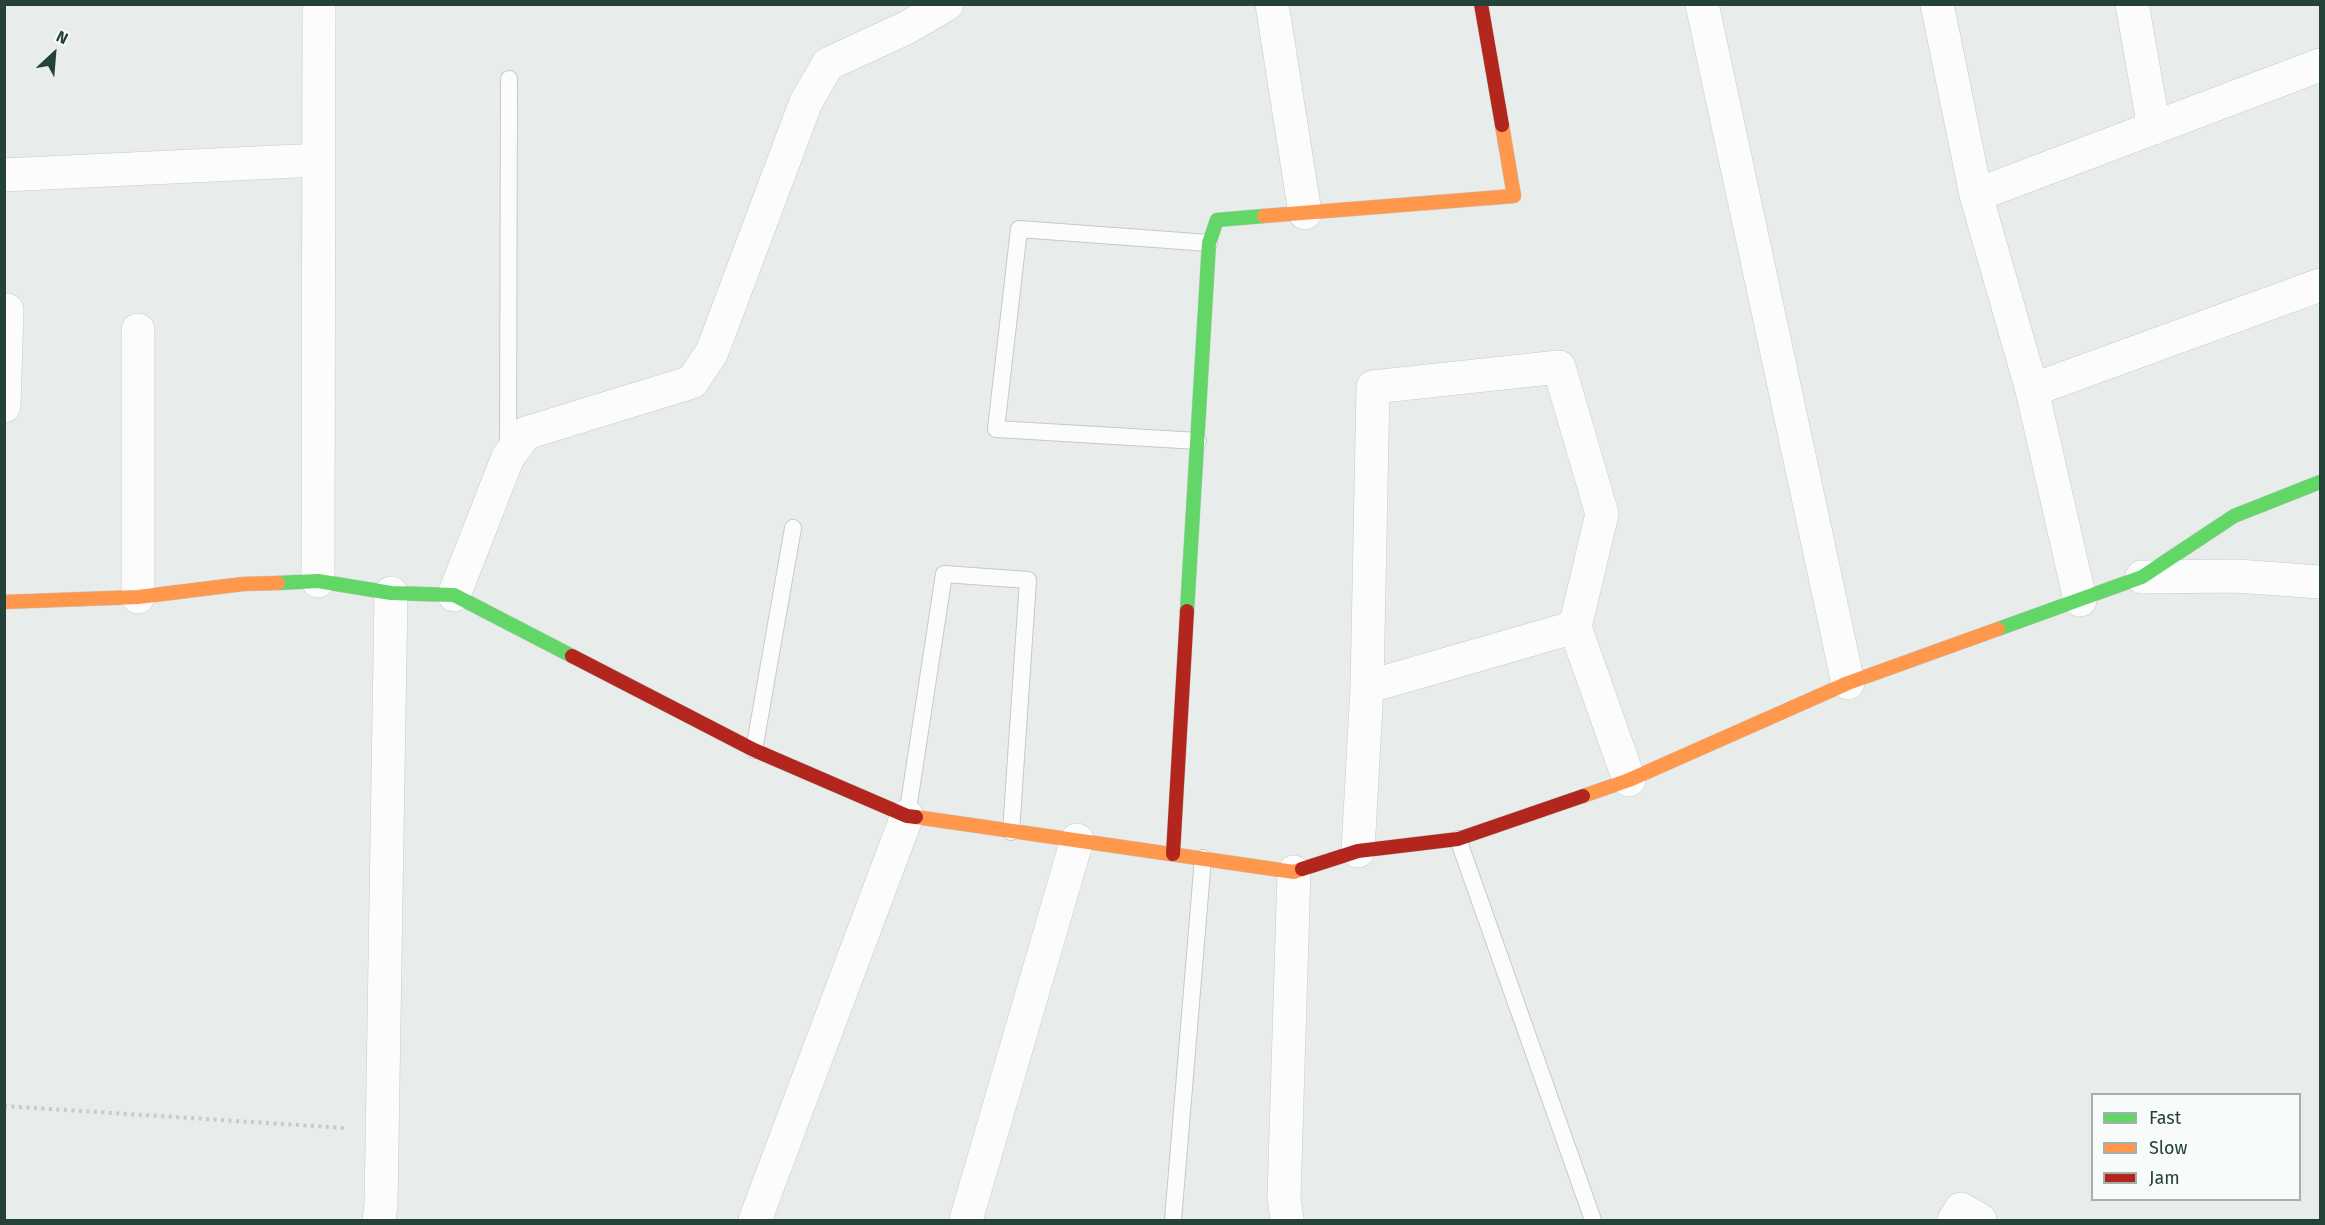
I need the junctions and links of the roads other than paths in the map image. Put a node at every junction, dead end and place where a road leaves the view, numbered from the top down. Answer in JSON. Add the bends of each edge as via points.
{"nodes":[{"id":1,"x":319,"y":4,"type":"edge"},
{"id":2,"x":1272,"y":4,"type":"edge"},
{"id":3,"x":1481,"y":4,"type":"edge"},
{"id":4,"x":1702,"y":4,"type":"edge"},
{"id":5,"x":1937,"y":4,"type":"edge"},
{"id":6,"x":2132,"y":4,"type":"edge"},
{"id":7,"x":935,"y":8,"type":"edge"},
{"id":8,"x":2320,"y":65,"type":"edge"},
{"id":9,"x":509,"y":79,"type":"dead end"},
{"id":10,"x":2154,"y":128,"type":"junction"},
{"id":11,"x":319,"y":160,"type":"junction"},
{"id":12,"x":4,"y":175,"type":"edge"},
{"id":13,"x":1976,"y":195,"type":"junction"},
{"id":14,"x":1305,"y":213,"type":"junction"},
{"id":15,"x":1209,"y":243,"type":"junction"},
{"id":16,"x":2320,"y":285,"type":"edge"},
{"id":17,"x":4,"y":310,"type":"edge"},
{"id":18,"x":138,"y":330,"type":"dead end"},
{"id":19,"x":2032,"y":390,"type":"junction"},
{"id":20,"x":4,"y":406,"type":"edge"},
{"id":21,"x":1198,"y":441,"type":"junction"},
{"id":22,"x":508,"y":457,"type":"junction"},
{"id":23,"x":2320,"y":482,"type":"edge"},
{"id":24,"x":793,"y":528,"type":"dead end"},
{"id":25,"x":2142,"y":577,"type":"junction"},
{"id":26,"x":318,"y":581,"type":"junction"},
{"id":27,"x":2320,"y":582,"type":"edge"},
{"id":28,"x":391,"y":593,"type":"junction"},
{"id":29,"x":454,"y":595,"type":"junction"},
{"id":30,"x":138,"y":597,"type":"junction"},
{"id":31,"x":2080,"y":600,"type":"junction"},
{"id":32,"x":4,"y":602,"type":"edge"},
{"id":33,"x":1575,"y":627,"type":"junction"},
{"id":34,"x":1848,"y":683,"type":"junction"},
{"id":35,"x":1367,"y":687,"type":"junction"},
{"id":36,"x":754,"y":750,"type":"junction"},
{"id":37,"x":1629,"y":780,"type":"junction"},
{"id":38,"x":907,"y":816,"type":"junction"},
{"id":39,"x":1011,"y":832,"type":"junction"},
{"id":40,"x":1458,"y":839,"type":"junction"},
{"id":41,"x":1077,"y":840,"type":"junction"},
{"id":42,"x":1358,"y":851,"type":"junction"},
{"id":43,"x":1173,"y":854,"type":"junction"},
{"id":44,"x":1203,"y":858,"type":"junction"},
{"id":45,"x":1294,"y":872,"type":"junction"},
{"id":46,"x":378,"y":1221,"type":"edge"},
{"id":47,"x":755,"y":1221,"type":"edge"},
{"id":48,"x":966,"y":1221,"type":"edge"},
{"id":49,"x":1173,"y":1221,"type":"edge"},
{"id":50,"x":1287,"y":1221,"type":"edge"},
{"id":51,"x":1593,"y":1221,"type":"edge"},
{"id":52,"x":1954,"y":1221,"type":"edge"},
{"id":53,"x":1980,"y":1221,"type":"edge"}],
"edges":[{"from":1,"to":11,"type":"street"},
{"from":2,"to":14,"type":"street"},
{"from":3,"to":14,"type":"street","via":[[1514,196]]},
{"from":4,"to":34,"type":"street"},
{"from":5,"to":13,"type":"street"},
{"from":6,"to":10,"type":"street"},
{"from":7,"to":22,"type":"street","via":[[828,64],[806,102],[712,352],[692,382],[526,433]]},
{"from":8,"to":10,"type":"street"},
{"from":9,"to":22,"type":"lane"},
{"from":10,"to":13,"type":"street"},
{"from":11,"to":12,"type":"street"},
{"from":11,"to":26,"type":"street"},
{"from":13,"to":19,"type":"street"},
{"from":14,"to":15,"type":"street","via":[[1217,220]]},
{"from":15,"to":21,"type":"street"},
{"from":15,"to":21,"type":"lane","via":[[1019,229],[996,429]]},
{"from":16,"to":19,"type":"street"},
{"from":17,"to":20,"type":"street"},
{"from":18,"to":30,"type":"street"},
{"from":19,"to":31,"type":"street"},
{"from":21,"to":43,"type":"street"},
{"from":22,"to":29,"type":"street"},
{"from":23,"to":25,"type":"street","via":[[2234,516]]},
{"from":24,"to":36,"type":"lane"},
{"from":25,"to":27,"type":"street","via":[[2238,576]]},
{"from":25,"to":31,"type":"street"},
{"from":26,"to":28,"type":"street"},
{"from":26,"to":30,"type":"street","via":[[243,584]]},
{"from":28,"to":29,"type":"street"},
{"from":28,"to":46,"type":"street"},
{"from":29,"to":36,"type":"street"},
{"from":30,"to":32,"type":"street"},
{"from":31,"to":34,"type":"street"},
{"from":33,"to":35,"type":"street"},
{"from":33,"to":35,"type":"street","via":[[1602,514],[1559,367],[1373,387]]},
{"from":33,"to":37,"type":"street"},
{"from":34,"to":37,"type":"street"},
{"from":35,"to":42,"type":"street"},
{"from":36,"to":38,"type":"street"},
{"from":37,"to":40,"type":"street"},
{"from":38,"to":39,"type":"street"},
{"from":38,"to":39,"type":"lane","via":[[944,574],[1028,580]]},
{"from":38,"to":47,"type":"street"},
{"from":39,"to":41,"type":"street"},
{"from":40,"to":42,"type":"street"},
{"from":40,"to":51,"type":"lane"},
{"from":41,"to":43,"type":"street"},
{"from":41,"to":48,"type":"street"},
{"from":42,"to":45,"type":"street"},
{"from":43,"to":44,"type":"street"},
{"from":44,"to":45,"type":"street"},
{"from":44,"to":49,"type":"lane"},
{"from":45,"to":50,"type":"street","via":[[1284,1197]]},
{"from":52,"to":53,"type":"street","via":[[1961,1209]]}]}
